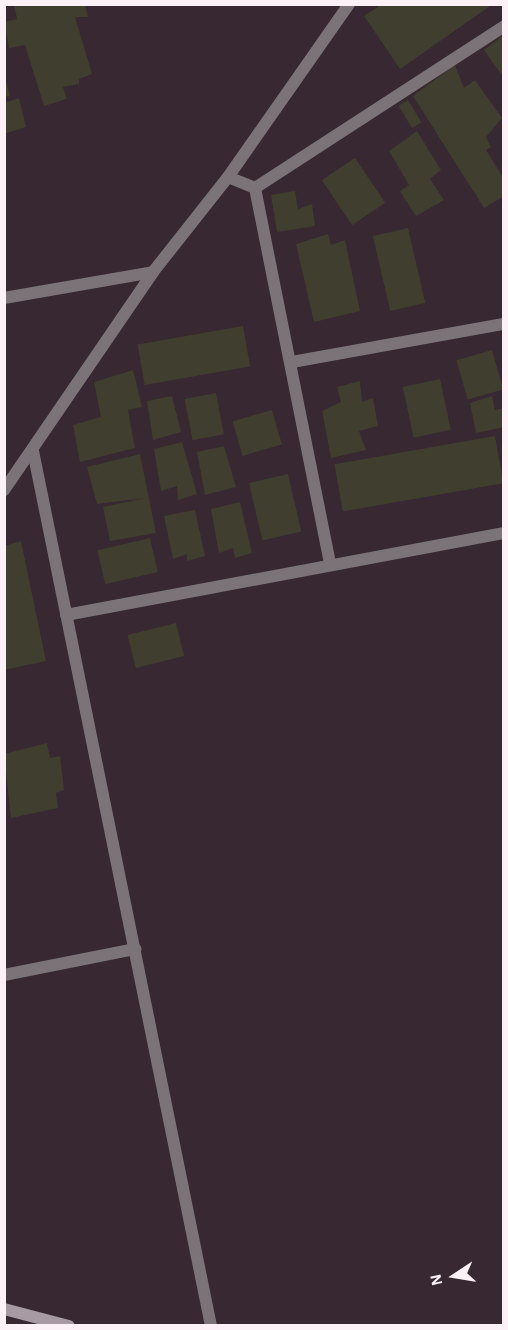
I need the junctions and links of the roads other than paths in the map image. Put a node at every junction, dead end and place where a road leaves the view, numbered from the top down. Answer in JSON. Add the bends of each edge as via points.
{"nodes":[{"id":1,"x":349,"y":4,"type":"edge"},
{"id":2,"x":504,"y":26,"type":"edge"},
{"id":3,"x":228,"y":177,"type":"junction"},
{"id":4,"x":255,"y":188,"type":"junction"},
{"id":5,"x":153,"y":272,"type":"junction"},
{"id":6,"x":4,"y":298,"type":"edge"},
{"id":7,"x":504,"y":324,"type":"edge"},
{"id":8,"x":292,"y":362,"type":"junction"},
{"id":9,"x":33,"y":451,"type":"junction"},
{"id":10,"x":4,"y":490,"type":"edge"},
{"id":11,"x":504,"y":533,"type":"edge"},
{"id":12,"x":330,"y":565,"type":"junction"},
{"id":13,"x":66,"y":615,"type":"junction"},
{"id":14,"x":135,"y":949,"type":"junction"},
{"id":15,"x":4,"y":975,"type":"edge"},
{"id":16,"x":4,"y":1309,"type":"edge"},
{"id":17,"x":69,"y":1326,"type":"edge"},
{"id":18,"x":211,"y":1326,"type":"edge"}],
"edges":[{"from":1,"to":3,"type":"street"},
{"from":2,"to":4,"type":"street"},
{"from":3,"to":4,"type":"street"},
{"from":3,"to":5,"type":"street"},
{"from":4,"to":8,"type":"street"},
{"from":5,"to":6,"type":"street"},
{"from":5,"to":9,"type":"street"},
{"from":7,"to":8,"type":"street"},
{"from":8,"to":12,"type":"street"},
{"from":9,"to":10,"type":"street"},
{"from":9,"to":13,"type":"street"},
{"from":11,"to":12,"type":"street"},
{"from":12,"to":13,"type":"street"},
{"from":13,"to":14,"type":"street"},
{"from":14,"to":15,"type":"street"},
{"from":14,"to":18,"type":"street"},
{"from":16,"to":17,"type":"main road"}]}
